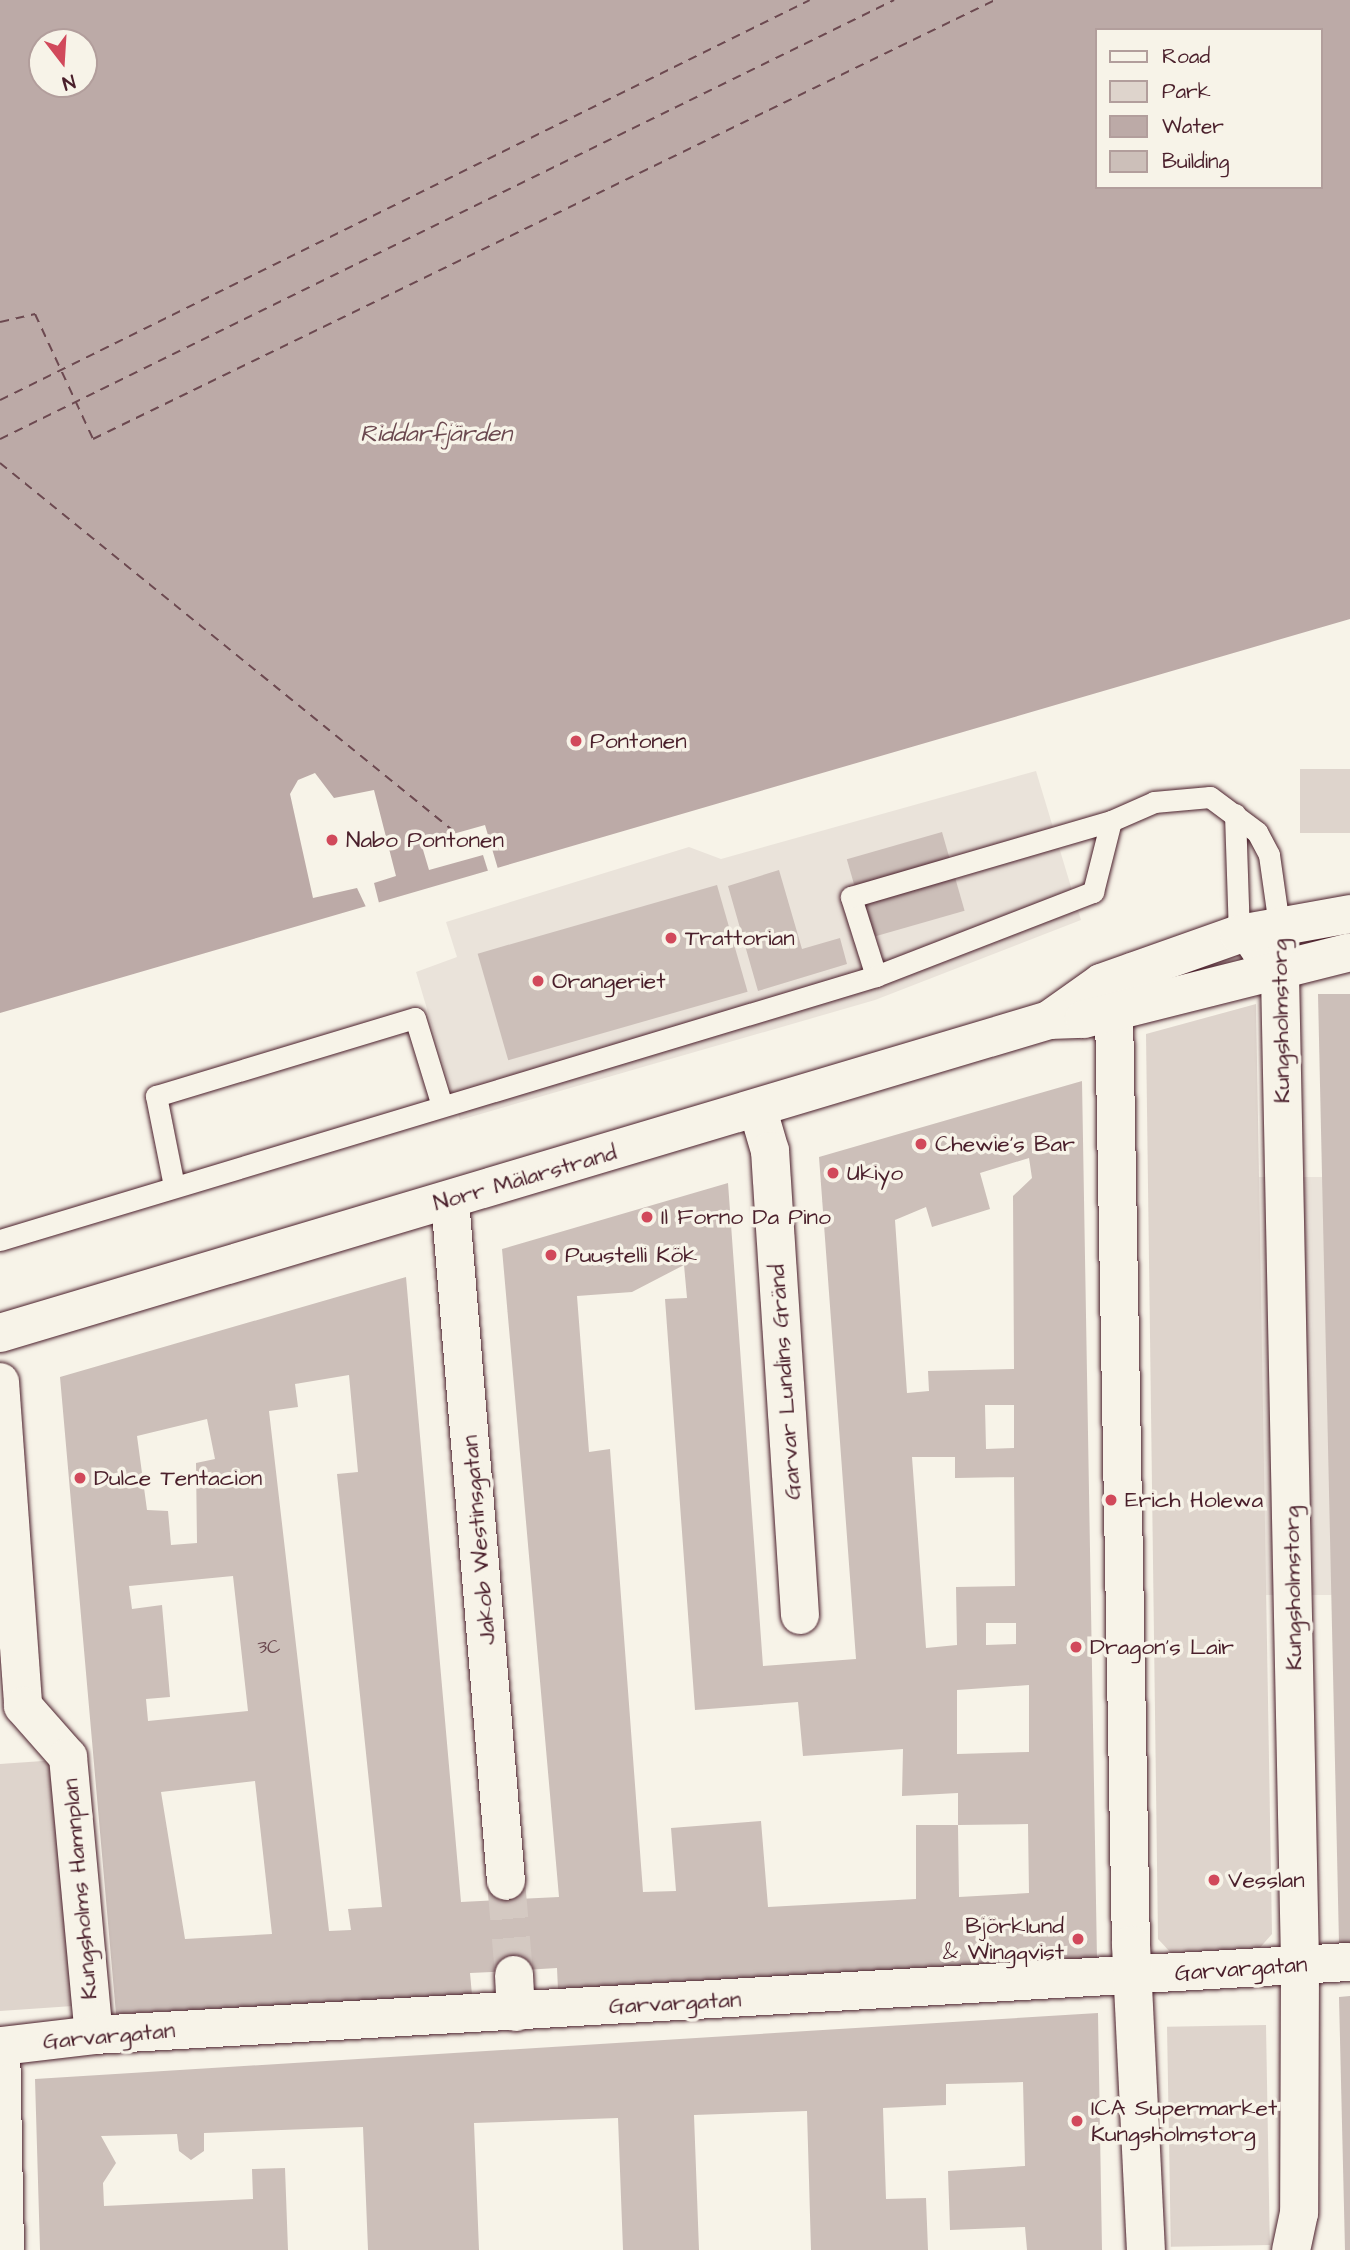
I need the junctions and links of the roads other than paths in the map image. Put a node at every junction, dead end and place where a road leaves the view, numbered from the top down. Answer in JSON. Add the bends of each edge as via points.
{"nodes":[{"id":1,"x":1235,"y":814,"type":"junction"},
{"id":2,"x":1111,"y":821,"type":"junction"},
{"id":3,"x":1350,"y":914,"type":"edge"},
{"id":4,"x":1279,"y":925,"type":"junction"},
{"id":5,"x":1239,"y":934,"type":"junction"},
{"id":6,"x":1350,"y":952,"type":"edge"},
{"id":7,"x":1282,"y":965,"type":"junction"},
{"id":8,"x":1133,"y":972,"type":"junction"},
{"id":9,"x":876,"y":976,"type":"junction"},
{"id":10,"x":1114,"y":1012,"type":"junction"},
{"id":11,"x":1049,"y":1020,"type":"junction"},
{"id":12,"x":442,"y":1106,"type":"junction"},
{"id":13,"x":758,"y":1110,"type":"junction"},
{"id":14,"x":174,"y":1186,"type":"junction"},
{"id":15,"x":450,"y":1200,"type":"junction"},
{"id":16,"x":0,"y":1240,"type":"edge"},
{"id":17,"x":0,"y":1333,"type":"edge"},
{"id":18,"x":0,"y":1382,"type":"edge"},
{"id":19,"x":800,"y":1615,"type":"dead end"},
{"id":20,"x":506,"y":1881,"type":"tunnel mouth"},
{"id":21,"x":1350,"y":1962,"type":"edge"},
{"id":22,"x":1300,"y":1966,"type":"junction"},
{"id":23,"x":1133,"y":1977,"type":"junction"},
{"id":24,"x":94,"y":2035,"type":"junction"},
{"id":25,"x":1,"y":2046,"type":"edge"},
{"id":26,"x":5,"y":2250,"type":"edge"},
{"id":27,"x":1146,"y":2250,"type":"edge"},
{"id":28,"x":1291,"y":2250,"type":"edge"}],
"edges":[{"from":1,"to":2,"type":"lane","via":[[1210,797],[1154,802]]},
{"from":1,"to":4,"type":"lane","via":[[1257,831],[1269,855]]},
{"from":1,"to":5,"type":"lane"},
{"from":2,"to":9,"type":"lane","via":[[1093,892]]},
{"from":2,"to":9,"type":"lane","via":[[851,897]]},
{"from":3,"to":4,"type":"street","name":"Norr Mälarstrand"},
{"from":4,"to":5,"type":"street","name":"Norr Mälarstrand"},
{"from":4,"to":7,"type":"street","name":"Kungsholmstorg"},
{"from":5,"to":7,"type":"lane","via":[[1252,955]]},
{"from":5,"to":8,"type":"street","name":"Norr Mälarstrand"},
{"from":6,"to":7,"type":"street","name":"Norr Mälarstrand"},
{"from":7,"to":10,"type":"street","name":"Norr Mälarstrand"},
{"from":7,"to":22,"type":"street","name":"Kungsholmstorg"},
{"from":8,"to":10,"type":"street"},
{"from":8,"to":11,"type":"street","name":"Norr Mälarstrand","via":[[1078,995]]},
{"from":9,"to":12,"type":"lane"},
{"from":10,"to":11,"type":"street","name":"Norr Mälarstrand"},
{"from":10,"to":23,"type":"street"},
{"from":11,"to":13,"type":"street","name":"Norr Mälarstrand"},
{"from":12,"to":14,"type":"lane"},
{"from":12,"to":14,"type":"lane","via":[[415,1018],[156,1096]]},
{"from":13,"to":15,"type":"street","name":"Norr Mälarstrand"},
{"from":13,"to":19,"type":"street","name":"Garvar Lundins Gränd","via":[[770,1151]]},
{"from":14,"to":16,"type":"lane"},
{"from":15,"to":17,"type":"street","name":"Norr Mälarstrand"},
{"from":15,"to":20,"type":"street","name":"Jakob Westinsgatan"},
{"from":18,"to":24,"type":"street","name":"Kungsholms Hamnplan","via":[[23,1706],[68,1757]]},
{"from":21,"to":22,"type":"street","name":"Garvargatan"},
{"from":22,"to":23,"type":"street","name":"Garvargatan"},
{"from":22,"to":28,"type":"street","name":"Kungsholmstorg","via":[[1299,2213]]},
{"from":23,"to":24,"type":"street","name":"Garvargatan","via":[[515,1993]]},
{"from":23,"to":27,"type":"street"},
{"from":24,"to":25,"type":"street","name":"Garvargatan"},
{"from":25,"to":26,"type":"street"}]}
